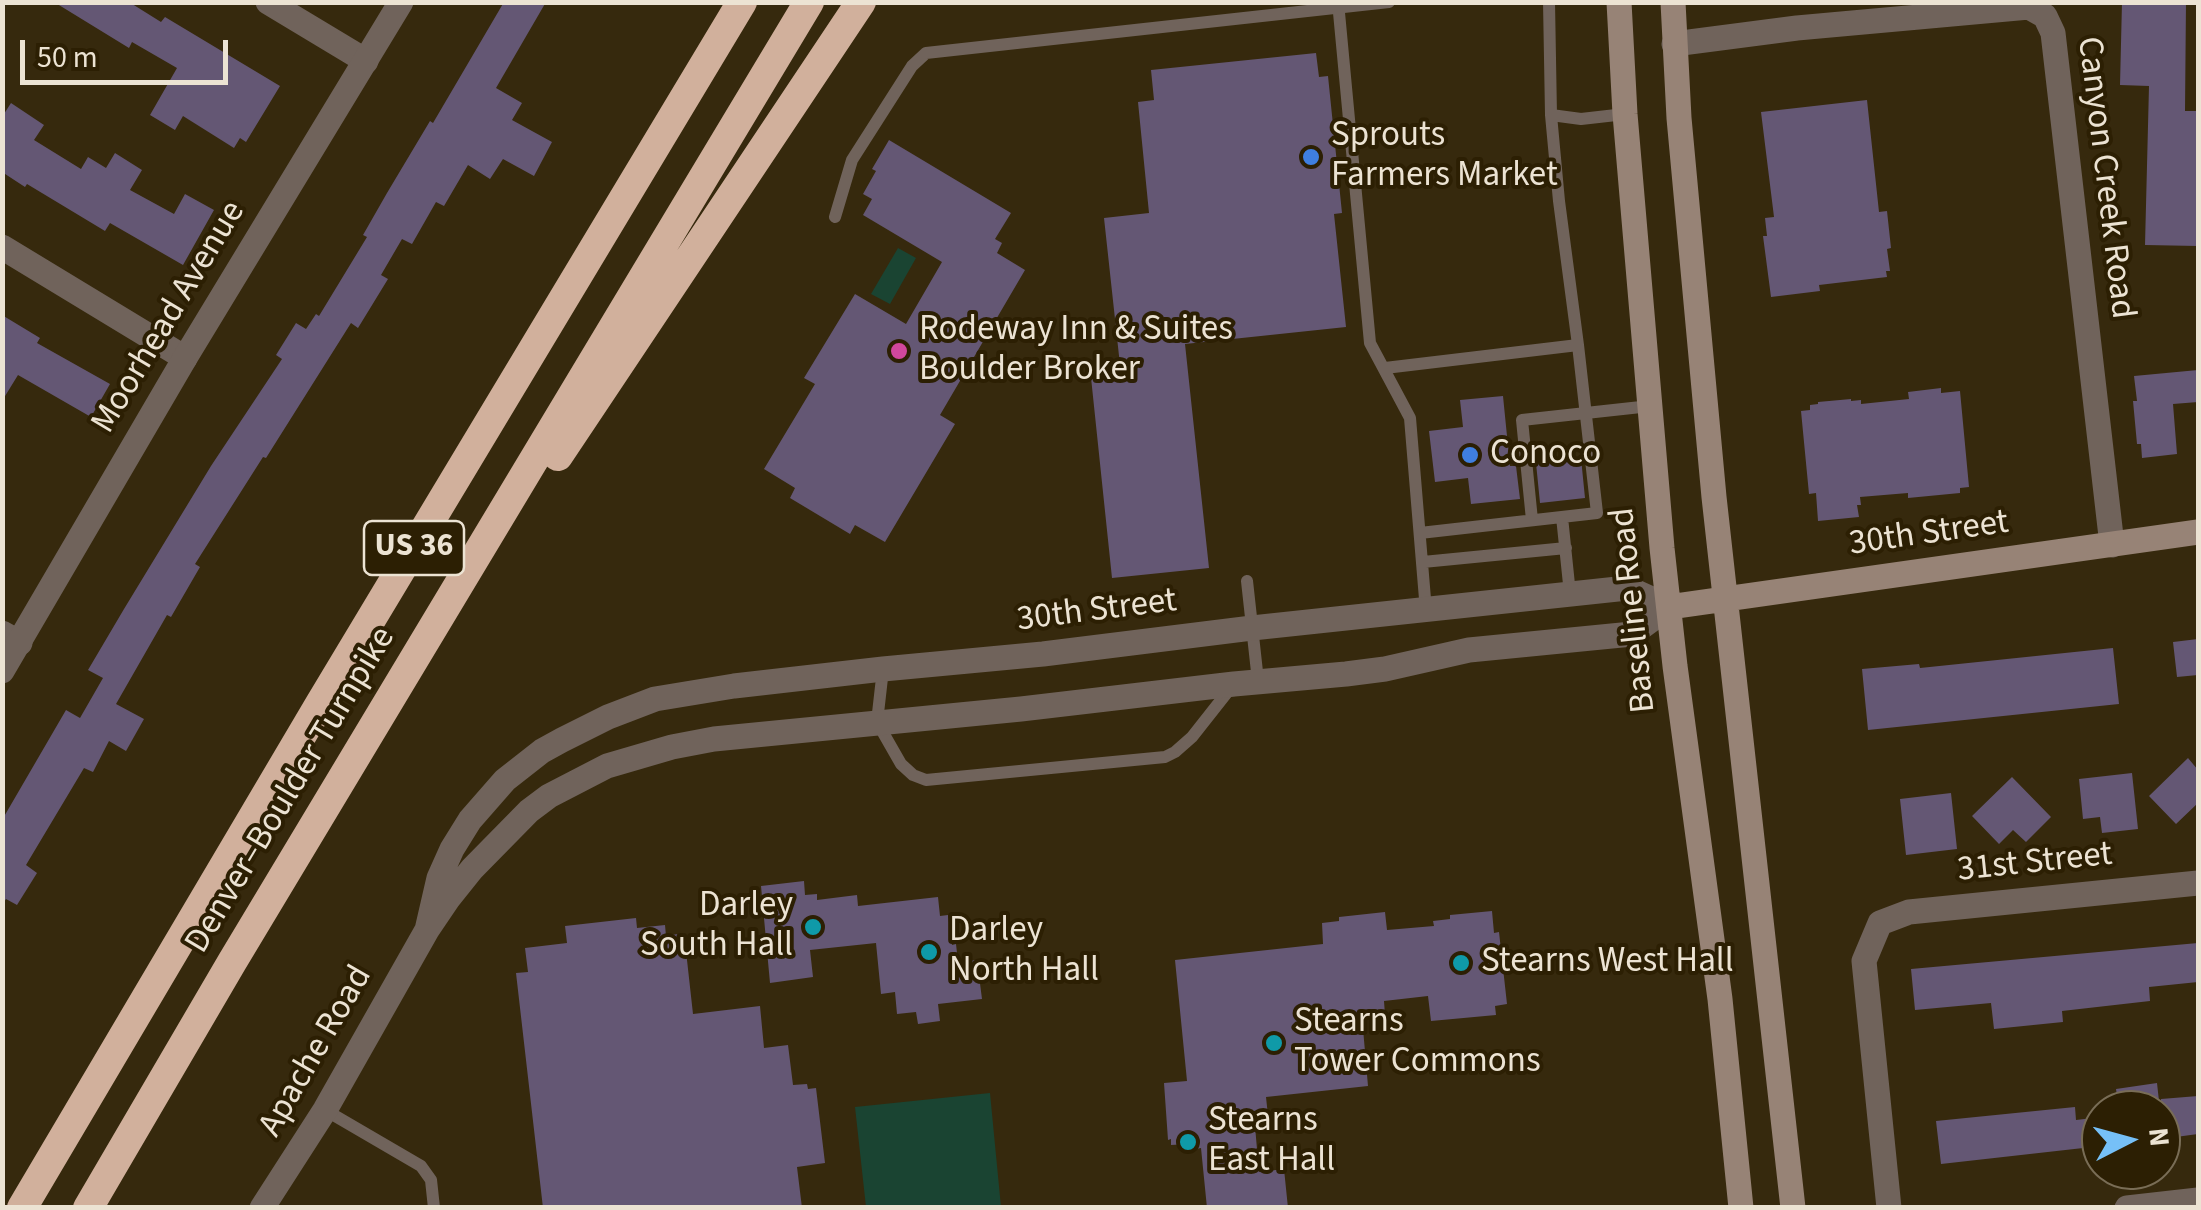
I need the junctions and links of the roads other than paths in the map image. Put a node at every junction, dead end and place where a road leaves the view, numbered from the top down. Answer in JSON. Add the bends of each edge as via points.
{"nodes":[{"id":1,"x":268,"y":2,"type":"edge"},
{"id":2,"x":401,"y":2,"type":"edge"},
{"id":3,"x":742,"y":2,"type":"edge"},
{"id":4,"x":809,"y":2,"type":"edge"},
{"id":5,"x":861,"y":2,"type":"edge"},
{"id":6,"x":1388,"y":2,"type":"edge"},
{"id":7,"x":1549,"y":2,"type":"edge"},
{"id":8,"x":1619,"y":2,"type":"edge"},
{"id":9,"x":1672,"y":2,"type":"edge"},
{"id":10,"x":1338,"y":5,"type":"edge"},
{"id":11,"x":1674,"y":44,"type":"junction"},
{"id":12,"x":366,"y":61,"type":"junction"},
{"id":13,"x":1625,"y":114,"type":"junction"},
{"id":14,"x":1552,"y":115,"type":"junction"},
{"id":15,"x":834,"y":217,"type":"dead end"},
{"id":16,"x":2,"y":247,"type":"edge"},
{"id":17,"x":1578,"y":346,"type":"junction"},
{"id":18,"x":185,"y":358,"type":"junction"},
{"id":19,"x":1384,"y":368,"type":"junction"},
{"id":20,"x":1650,"y":406,"type":"junction"},
{"id":21,"x":1586,"y":413,"type":"junction"},
{"id":22,"x":1562,"y":516,"type":"junction"},
{"id":23,"x":1532,"y":520,"type":"junction"},
{"id":24,"x":1420,"y":532,"type":"junction"},
{"id":25,"x":2198,"y":532,"type":"edge"},
{"id":26,"x":2112,"y":544,"type":"junction"},
{"id":27,"x":1566,"y":548,"type":"junction"},
{"id":28,"x":1423,"y":562,"type":"junction"},
{"id":29,"x":1247,"y":581,"type":"dead end"},
{"id":30,"x":1570,"y":594,"type":"junction"},
{"id":31,"x":1725,"y":600,"type":"junction"},
{"id":32,"x":1668,"y":607,"type":"junction"},
{"id":33,"x":1426,"y":610,"type":"junction"},
{"id":34,"x":1252,"y":628,"type":"junction"},
{"id":35,"x":11,"y":638,"type":"edge"},
{"id":36,"x":883,"y":669,"type":"junction"},
{"id":37,"x":2,"y":672,"type":"edge"},
{"id":38,"x":1246,"y":682,"type":"junction"},
{"id":39,"x":876,"y":722,"type":"junction"},
{"id":40,"x":542,"y":751,"type":"joint"},
{"id":41,"x":352,"y":761,"type":"junction"},
{"id":42,"x":569,"y":785,"type":"joint"},
{"id":43,"x":2198,"y":883,"type":"edge"},
{"id":44,"x":427,"y":930,"type":"junction"},
{"id":45,"x":325,"y":1110,"type":"junction"},
{"id":46,"x":2198,"y":1200,"type":"edge"},
{"id":47,"x":22,"y":1208,"type":"edge"},
{"id":48,"x":88,"y":1208,"type":"edge"},
{"id":49,"x":262,"y":1208,"type":"edge"},
{"id":50,"x":434,"y":1208,"type":"edge"},
{"id":51,"x":1741,"y":1208,"type":"edge"},
{"id":52,"x":1793,"y":1208,"type":"edge"},
{"id":53,"x":1890,"y":1208,"type":"edge"},
{"id":54,"x":2127,"y":1208,"type":"edge"}],
"edges":[{"from":1,"to":12,"type":"street"},
{"from":2,"to":12,"type":"street","name":"Moorhead Avenue"},
{"from":3,"to":47,"type":"highway","name":"Denver–Boulder Turnpike","number":"US 36"},
{"from":4,"to":41,"type":"highway","name":"Denver–Boulder Turnpike","number":"US 36"},
{"from":5,"to":41,"type":"highway"},
{"from":6,"to":10,"type":"lane"},
{"from":7,"to":14,"type":"lane"},
{"from":8,"to":13,"type":"main road","name":"Baseline Road"},
{"from":9,"to":11,"type":"main road"},
{"from":10,"to":15,"type":"lane","via":[[926,53],[852,160]]},
{"from":10,"to":19,"type":"lane","via":[[1370,343]]},
{"from":11,"to":26,"type":"street","name":"Canyon Creek Road","via":[[2029,7],[2045,16],[2053,33]]},
{"from":11,"to":31,"type":"main road"},
{"from":12,"to":18,"type":"street","name":"Moorhead Avenue"},
{"from":13,"to":14,"type":"lane"},
{"from":13,"to":20,"type":"main road","name":"Baseline Road"},
{"from":14,"to":17,"type":"lane"},
{"from":16,"to":18,"type":"street"},
{"from":17,"to":19,"type":"lane"},
{"from":17,"to":21,"type":"lane"},
{"from":18,"to":35,"type":"street","name":"Moorhead Avenue"},
{"from":19,"to":24,"type":"lane","via":[[1410,418]]},
{"from":20,"to":21,"type":"lane"},
{"from":20,"to":32,"type":"main road","name":"Baseline Road"},
{"from":21,"to":22,"type":"lane","via":[[1596,512]]},
{"from":21,"to":23,"type":"lane","via":[[1522,420]]},
{"from":22,"to":23,"type":"lane"},
{"from":22,"to":27,"type":"lane"},
{"from":23,"to":24,"type":"lane"},
{"from":24,"to":28,"type":"lane"},
{"from":25,"to":26,"type":"main road","name":"30th Street"},
{"from":26,"to":31,"type":"main road","name":"30th Street"},
{"from":27,"to":28,"type":"lane"},
{"from":27,"to":30,"type":"lane"},
{"from":28,"to":33,"type":"lane"},
{"from":29,"to":34,"type":"lane"},
{"from":30,"to":32,"type":"street","name":"30th Street","via":[[1627,588]]},
{"from":30,"to":33,"type":"street","name":"30th Street"},
{"from":31,"to":32,"type":"main road","name":"30th Street"},
{"from":31,"to":52,"type":"main road"},
{"from":32,"to":38,"type":"street","name":"30th Street","via":[[1632,634]]},
{"from":32,"to":51,"type":"main road","name":"Baseline Road"},
{"from":33,"to":34,"type":"street","name":"30th Street"},
{"from":34,"to":36,"type":"street","name":"30th Street"},
{"from":34,"to":38,"type":"lane"},
{"from":35,"to":37,"type":"street","name":"Moorhead Avenue"},
{"from":36,"to":39,"type":"lane"},
{"from":36,"to":40,"type":"street","name":"30th Street","via":[[655,700]]},
{"from":38,"to":39,"type":"street","name":"30th Street"},
{"from":38,"to":39,"type":"lane","via":[[1165,757],[926,780],[902,764]]},
{"from":39,"to":42,"type":"street","name":"30th Street","via":[[672,747]]},
{"from":40,"to":44,"type":"street","name":"Apache Road","via":[[470,820],[439,878]]},
{"from":41,"to":48,"type":"highway","name":"Denver–Boulder Turnpike","number":"US 36"},
{"from":42,"to":44,"type":"street","name":"Apache Road","via":[[510,828]]},
{"from":43,"to":53,"type":"street","name":"31st Street","via":[[1909,912],[1880,923],[1864,961]]},
{"from":44,"to":45,"type":"street","name":"Apache Road"},
{"from":45,"to":49,"type":"street","name":"Apache Road"},
{"from":45,"to":50,"type":"lane","via":[[422,1166]]},
{"from":46,"to":54,"type":"street"}]}
